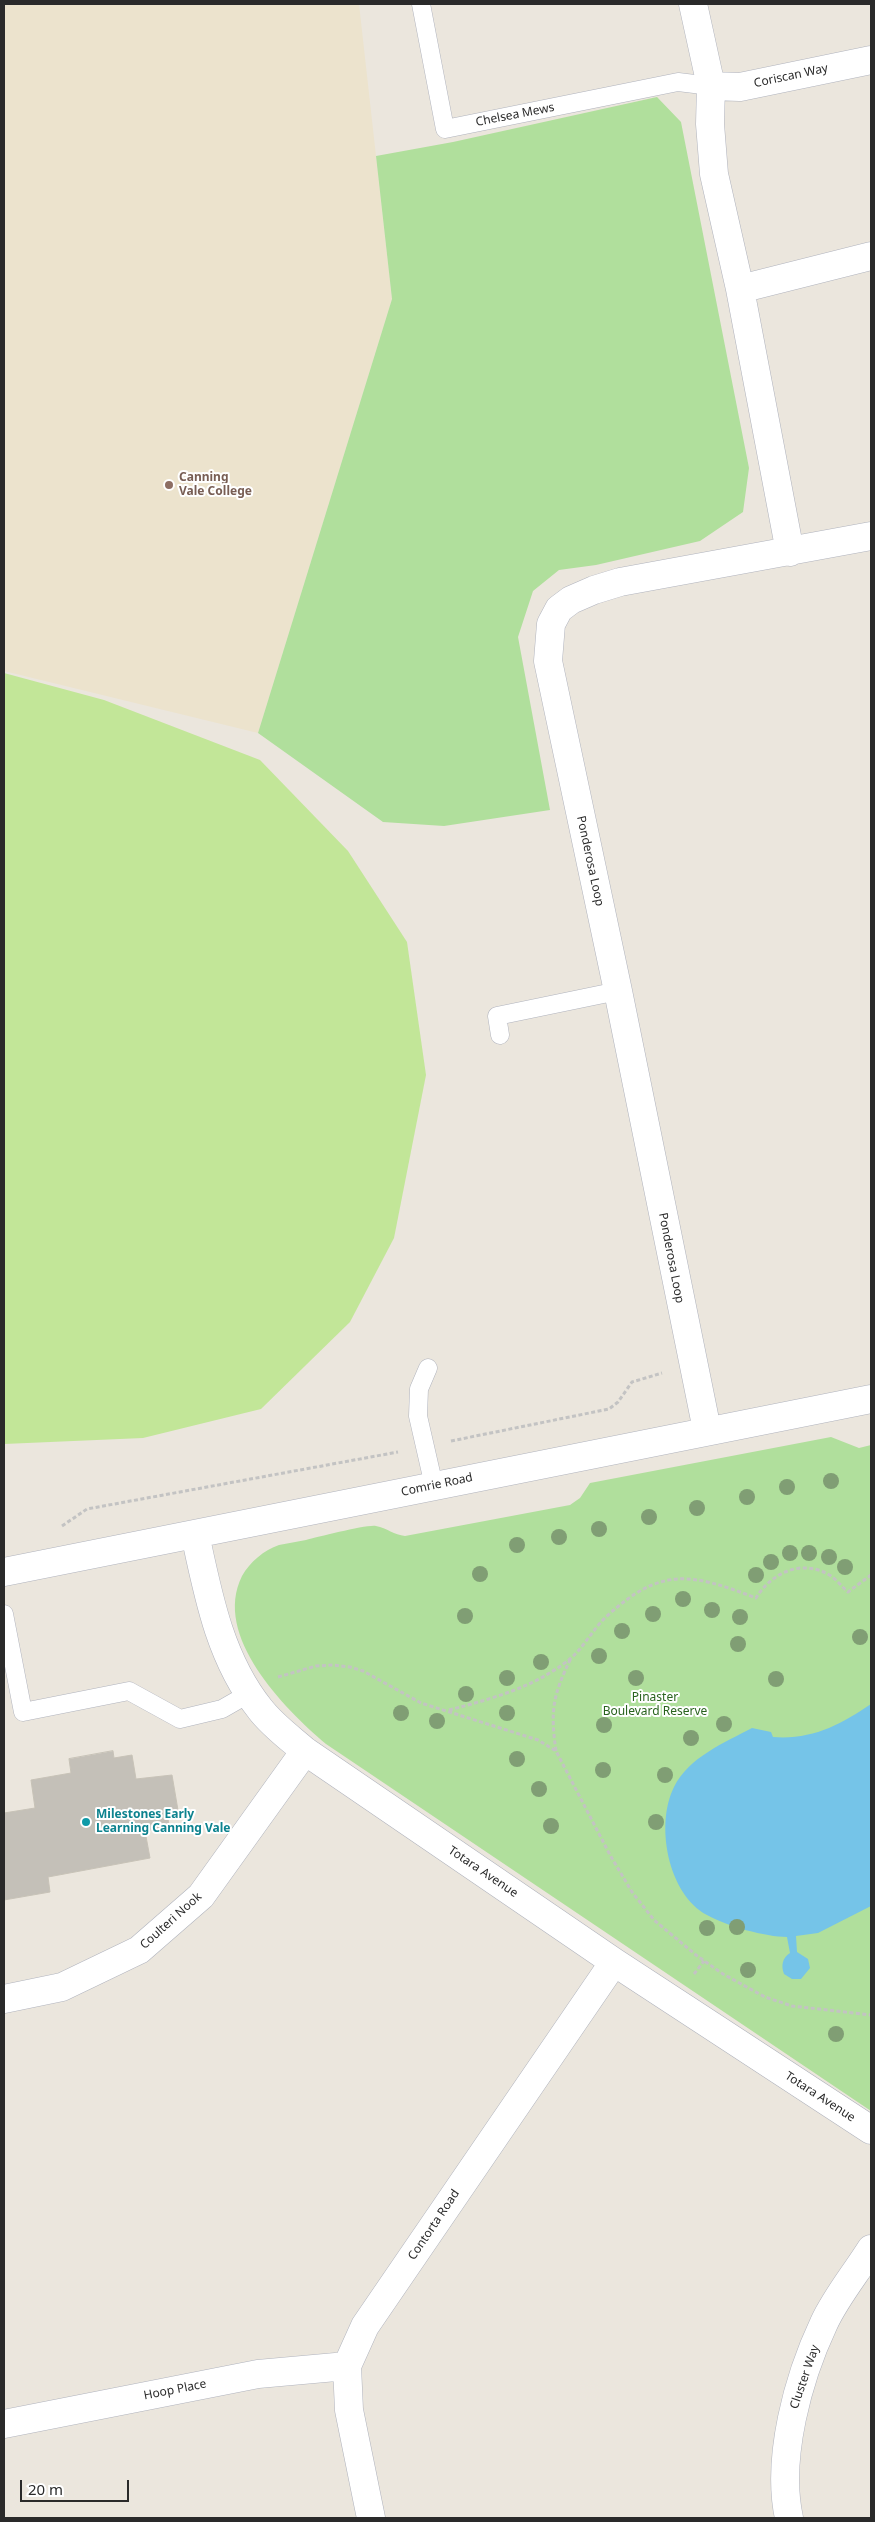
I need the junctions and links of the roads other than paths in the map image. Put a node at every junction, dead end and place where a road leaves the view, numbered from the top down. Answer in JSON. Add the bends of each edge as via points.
{"nodes":[{"id":1,"x":421,"y":4,"type":"edge"},
{"id":2,"x":693,"y":4,"type":"edge"},
{"id":3,"x":871,"y":60,"type":"edge"},
{"id":4,"x":711,"y":86,"type":"junction"},
{"id":5,"x":871,"y":256,"type":"edge"},
{"id":6,"x":740,"y":289,"type":"junction"},
{"id":7,"x":871,"y":536,"type":"edge"},
{"id":8,"x":790,"y":552,"type":"junction"},
{"id":9,"x":618,"y":991,"type":"junction"},
{"id":10,"x":500,"y":1035,"type":"dead end"},
{"id":11,"x":428,"y":1368,"type":"dead end"},
{"id":12,"x":871,"y":1399,"type":"edge"},
{"id":13,"x":707,"y":1430,"type":"junction"},
{"id":14,"x":434,"y":1486,"type":"junction"},
{"id":15,"x":195,"y":1534,"type":"junction"},
{"id":16,"x":4,"y":1572,"type":"edge"},
{"id":17,"x":4,"y":1614,"type":"edge"},
{"id":18,"x":250,"y":1693,"type":"junction"},
{"id":19,"x":305,"y":1751,"type":"junction"},
{"id":20,"x":614,"y":1962,"type":"junction"},
{"id":21,"x":4,"y":1999,"type":"edge"},
{"id":22,"x":871,"y":2130,"type":"edge"},
{"id":23,"x":871,"y":2249,"type":"edge"},
{"id":24,"x":347,"y":2366,"type":"junction"},
{"id":25,"x":4,"y":2424,"type":"edge"},
{"id":26,"x":371,"y":2518,"type":"edge"},
{"id":27,"x":789,"y":2518,"type":"edge"}],
"edges":[{"from":1,"to":4,"type":"lane","name":"Chelsea Mews","via":[[445,130],[678,82]]},
{"from":2,"to":4,"type":"street"},
{"from":3,"to":4,"type":"street","name":"Coriscan Way","via":[[740,87]]},
{"from":4,"to":6,"type":"street","via":[[714,174]]},
{"from":5,"to":6,"type":"street"},
{"from":6,"to":8,"type":"street"},
{"from":7,"to":8,"type":"street","name":"Ponderosa Loop"},
{"from":8,"to":9,"type":"street","name":"Ponderosa Loop","via":[[620,582],[571,600],[559,610],[551,624],[548,661]]},
{"from":9,"to":10,"type":"lane","via":[[497,1016]]},
{"from":9,"to":13,"type":"street","name":"Ponderosa Loop"},
{"from":11,"to":14,"type":"lane","via":[[419,1389],[418,1416]]},
{"from":12,"to":13,"type":"street","name":"Comrie Road"},
{"from":13,"to":14,"type":"street","name":"Comrie Road"},
{"from":14,"to":15,"type":"street","name":"Comrie Road"},
{"from":15,"to":16,"type":"street","name":"Comrie Road"},
{"from":15,"to":18,"type":"street","name":"Totara Avenue","via":[[210,1600],[228,1656],[238,1678]]},
{"from":17,"to":18,"type":"lane","via":[[23,1712],[129,1691],[180,1719],[222,1709]]},
{"from":18,"to":19,"type":"street","name":"Totara Avenue","via":[[260,1709]]},
{"from":19,"to":20,"type":"street","name":"Totara Avenue"},
{"from":19,"to":21,"type":"street","name":"Coulteri Nook","via":[[201,1896],[140,1950],[62,1987]]},
{"from":20,"to":22,"type":"street","name":"Totara Avenue"},
{"from":20,"to":24,"type":"street","name":"Contorta Road","via":[[365,2326]]},
{"from":23,"to":27,"type":"street","name":"Cluster Way","via":[[824,2322],[794,2406],[784,2494]]},
{"from":24,"to":25,"type":"street","name":"Hoop Place","via":[[258,2374]]},
{"from":24,"to":26,"type":"street","name":"Contorta Road","via":[[349,2410]]}]}
